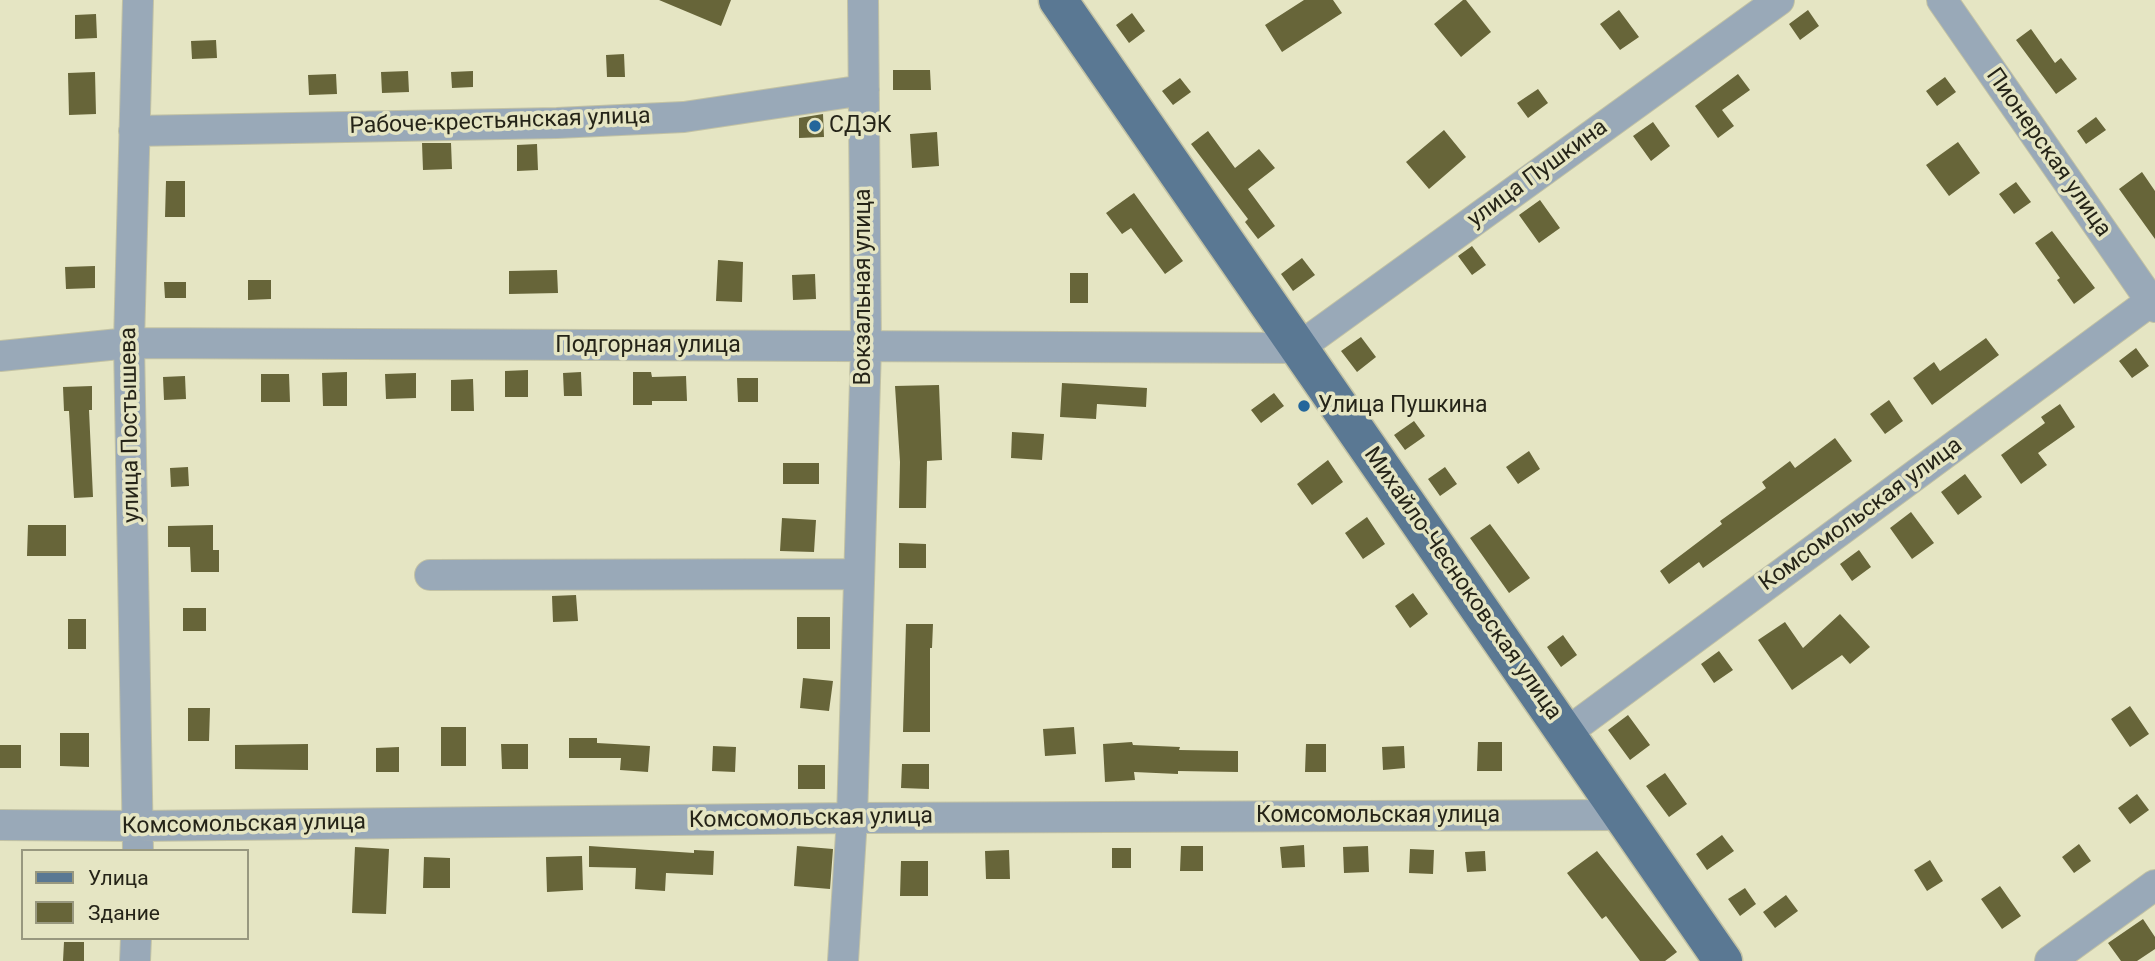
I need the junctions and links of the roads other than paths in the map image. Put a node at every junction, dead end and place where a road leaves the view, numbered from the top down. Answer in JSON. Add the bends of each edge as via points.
{"nodes":[{"id":1,"x":138,"y":0,"type":"edge"},
{"id":2,"x":863,"y":0,"type":"edge"},
{"id":3,"x":1058,"y":0,"type":"edge"},
{"id":4,"x":1779,"y":0,"type":"edge"},
{"id":5,"x":1942,"y":0,"type":"edge"},
{"id":6,"x":864,"y":90,"type":"junction"},
{"id":7,"x":134,"y":131,"type":"junction"},
{"id":8,"x":2154,"y":302,"type":"edge"},
{"id":9,"x":129,"y":343,"type":"junction"},
{"id":10,"x":866,"y":347,"type":"junction"},
{"id":11,"x":1298,"y":348,"type":"junction"},
{"id":12,"x":0,"y":356,"type":"edge"},
{"id":13,"x":858,"y":574,"type":"junction"},
{"id":14,"x":430,"y":575,"type":"dead end"},
{"id":15,"x":1566,"y":733,"type":"junction"},
{"id":16,"x":1621,"y":815,"type":"junction"},
{"id":17,"x":852,"y":818,"type":"junction"},
{"id":18,"x":0,"y":825,"type":"edge"},
{"id":19,"x":138,"y":838,"type":"edge"},
{"id":20,"x":2155,"y":885,"type":"edge"},
{"id":21,"x":136,"y":940,"type":"edge"},
{"id":22,"x":135,"y":961,"type":"edge"},
{"id":23,"x":843,"y":961,"type":"edge"},
{"id":24,"x":1723,"y":961,"type":"edge"},
{"id":25,"x":2050,"y":961,"type":"edge"}],
"edges":[{"from":1,"to":7,"type":"street","name":"улица Постышева"},
{"from":2,"to":6,"type":"street","name":"Вокзальная улица"},
{"from":3,"to":11,"type":"main road","name":"Михайло-Чесноковская улица"},
{"from":4,"to":11,"type":"street","name":"улица Пушкина"},
{"from":5,"to":8,"type":"street","name":"Пионерская улица"},
{"from":6,"to":7,"type":"street","name":"Рабоче-крестьянская улица","via":[[684,117]]},
{"from":6,"to":10,"type":"street","name":"Вокзальная улица"},
{"from":7,"to":9,"type":"street","name":"улица Постышева"},
{"from":8,"to":15,"type":"street","name":"Комсомольская улица"},
{"from":9,"to":10,"type":"street","name":"Подгорная улица"},
{"from":9,"to":12,"type":"street","name":"Подгорная улица"},
{"from":9,"to":19,"type":"street","name":"улица Постышева"},
{"from":10,"to":11,"type":"street","name":"Подгорная улица"},
{"from":10,"to":13,"type":"street","name":"Вокзальная улица"},
{"from":11,"to":15,"type":"main road","name":"Михайло-Чесноковская улица"},
{"from":13,"to":14,"type":"street"},
{"from":13,"to":17,"type":"street","name":"Вокзальная улица"},
{"from":15,"to":16,"type":"main road","name":"Михайло-Чесноковская улица"},
{"from":16,"to":17,"type":"street","name":"Комсомольская улица"},
{"from":16,"to":24,"type":"main road","name":"Михайло-Чесноковская улица"},
{"from":17,"to":19,"type":"street","name":"Комсомольская улица"},
{"from":17,"to":23,"type":"street","name":"Вокзальная улица"},
{"from":18,"to":19,"type":"street","name":"Комсомольская улица"},
{"from":20,"to":25,"type":"street"},
{"from":21,"to":22,"type":"street"}]}
